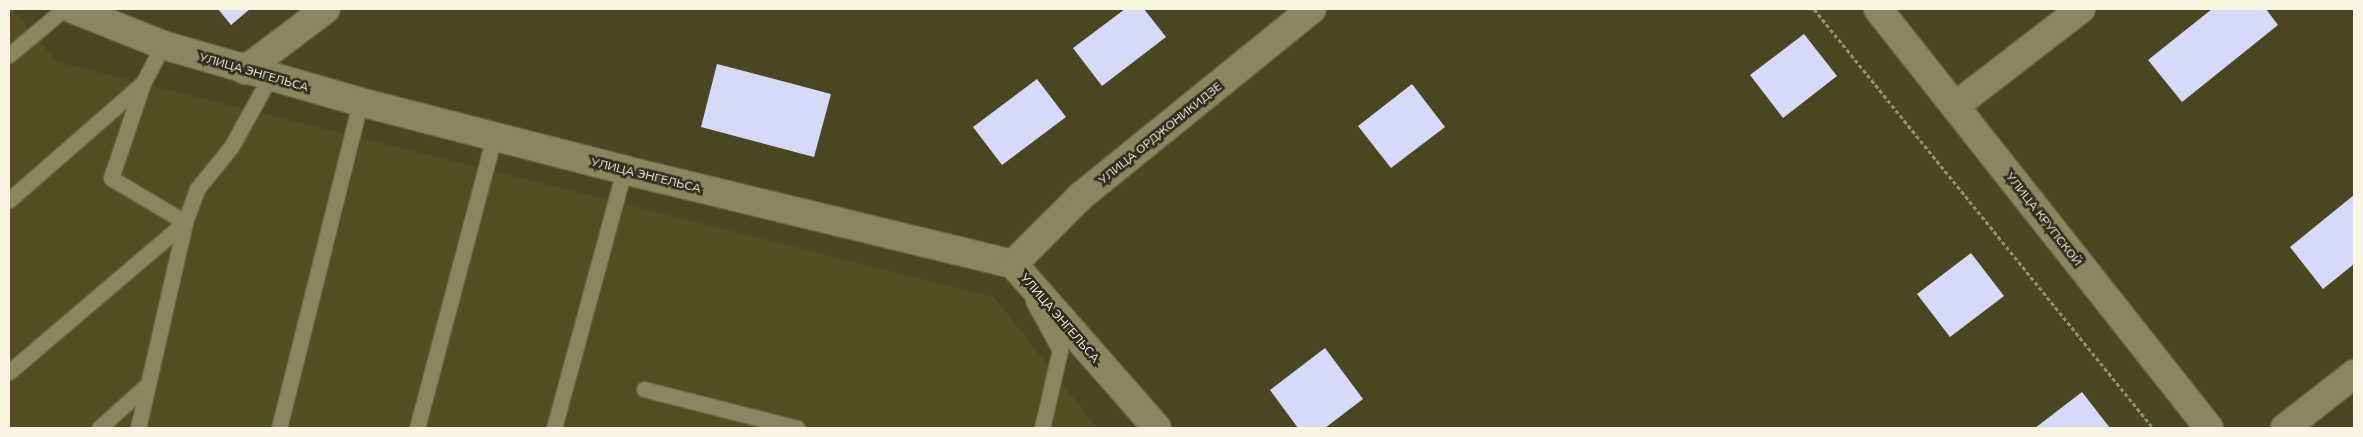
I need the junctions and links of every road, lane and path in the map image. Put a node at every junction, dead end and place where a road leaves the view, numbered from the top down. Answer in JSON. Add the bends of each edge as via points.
{"nodes":[{"id":1,"x":64,"y":9,"type":"edge"},
{"id":2,"x":73,"y":9,"type":"edge"},
{"id":3,"x":326,"y":9,"type":"edge"},
{"id":4,"x":1312,"y":9,"type":"edge"},
{"id":5,"x":1814,"y":9,"type":"edge"},
{"id":6,"x":1878,"y":9,"type":"edge"},
{"id":7,"x":2081,"y":9,"type":"edge"},
{"id":8,"x":163,"y":45,"type":"junction"},
{"id":9,"x":9,"y":56,"type":"edge"},
{"id":10,"x":257,"y":74,"type":"junction"},
{"id":11,"x":143,"y":83,"type":"junction"},
{"id":12,"x":360,"y":102,"type":"junction"},
{"id":13,"x":1955,"y":106,"type":"junction"},
{"id":14,"x":494,"y":137,"type":"junction"},
{"id":15,"x":624,"y":170,"type":"junction"},
{"id":16,"x":9,"y":200,"type":"edge"},
{"id":17,"x":185,"y":222,"type":"junction"},
{"id":18,"x":1013,"y":264,"type":"junction"},
{"id":19,"x":9,"y":372,"type":"edge"},
{"id":20,"x":2354,"y":374,"type":"edge"},
{"id":21,"x":147,"y":385,"type":"junction"},
{"id":22,"x":644,"y":389,"type":"dead end"},
{"id":23,"x":99,"y":428,"type":"edge"},
{"id":24,"x":138,"y":428,"type":"edge"},
{"id":25,"x":279,"y":428,"type":"edge"},
{"id":26,"x":417,"y":428,"type":"edge"},
{"id":27,"x":554,"y":428,"type":"edge"},
{"id":28,"x":797,"y":428,"type":"edge"},
{"id":29,"x":1042,"y":428,"type":"edge"},
{"id":30,"x":1157,"y":428,"type":"edge"},
{"id":31,"x":2153,"y":428,"type":"edge"},
{"id":32,"x":2209,"y":428,"type":"edge"},
{"id":33,"x":2284,"y":428,"type":"edge"}],
"edges":[{"from":1,"to":9,"type":"lane"},
{"from":2,"to":8,"type":"street","name":"УЛИЦА ЭНГЕЛЬСА"},
{"from":3,"to":10,"type":"street"},
{"from":4,"to":18,"type":"street","name":"УЛИЦА ОРДЖОНИКИДЗЕ","via":[[1081,196]]},
{"from":5,"to":31,"type":"path"},
{"from":6,"to":13,"type":"street","name":"УЛИЦА КРУПСКОЙ"},
{"from":7,"to":13,"type":"street"},
{"from":8,"to":10,"type":"street","name":"УЛИЦА ЭНГЕЛЬСА"},
{"from":8,"to":11,"type":"lane"},
{"from":10,"to":12,"type":"street","name":"УЛИЦА ЭНГЕЛЬСА"},
{"from":10,"to":17,"type":"lane","via":[[231,147],[197,189]]},
{"from":11,"to":16,"type":"lane"},
{"from":11,"to":17,"type":"lane","via":[[111,178]]},
{"from":12,"to":14,"type":"street","name":"УЛИЦА ЭНГЕЛЬСА"},
{"from":12,"to":25,"type":"lane"},
{"from":13,"to":32,"type":"street","name":"УЛИЦА КРУПСКОЙ"},
{"from":14,"to":15,"type":"street","name":"УЛИЦА ЭНГЕЛЬСА"},
{"from":14,"to":26,"type":"lane"},
{"from":15,"to":18,"type":"street","name":"УЛИЦА ЭНГЕЛЬСА"},
{"from":15,"to":27,"type":"lane"},
{"from":17,"to":19,"type":"lane"},
{"from":17,"to":21,"type":"lane"},
{"from":18,"to":29,"type":"lane","via":[[1060,350]]},
{"from":18,"to":30,"type":"street","name":"УЛИЦА ЭНГЕЛЬСА"},
{"from":20,"to":33,"type":"street"},
{"from":21,"to":23,"type":"lane"},
{"from":21,"to":24,"type":"lane"},
{"from":22,"to":28,"type":"lane"}]}
